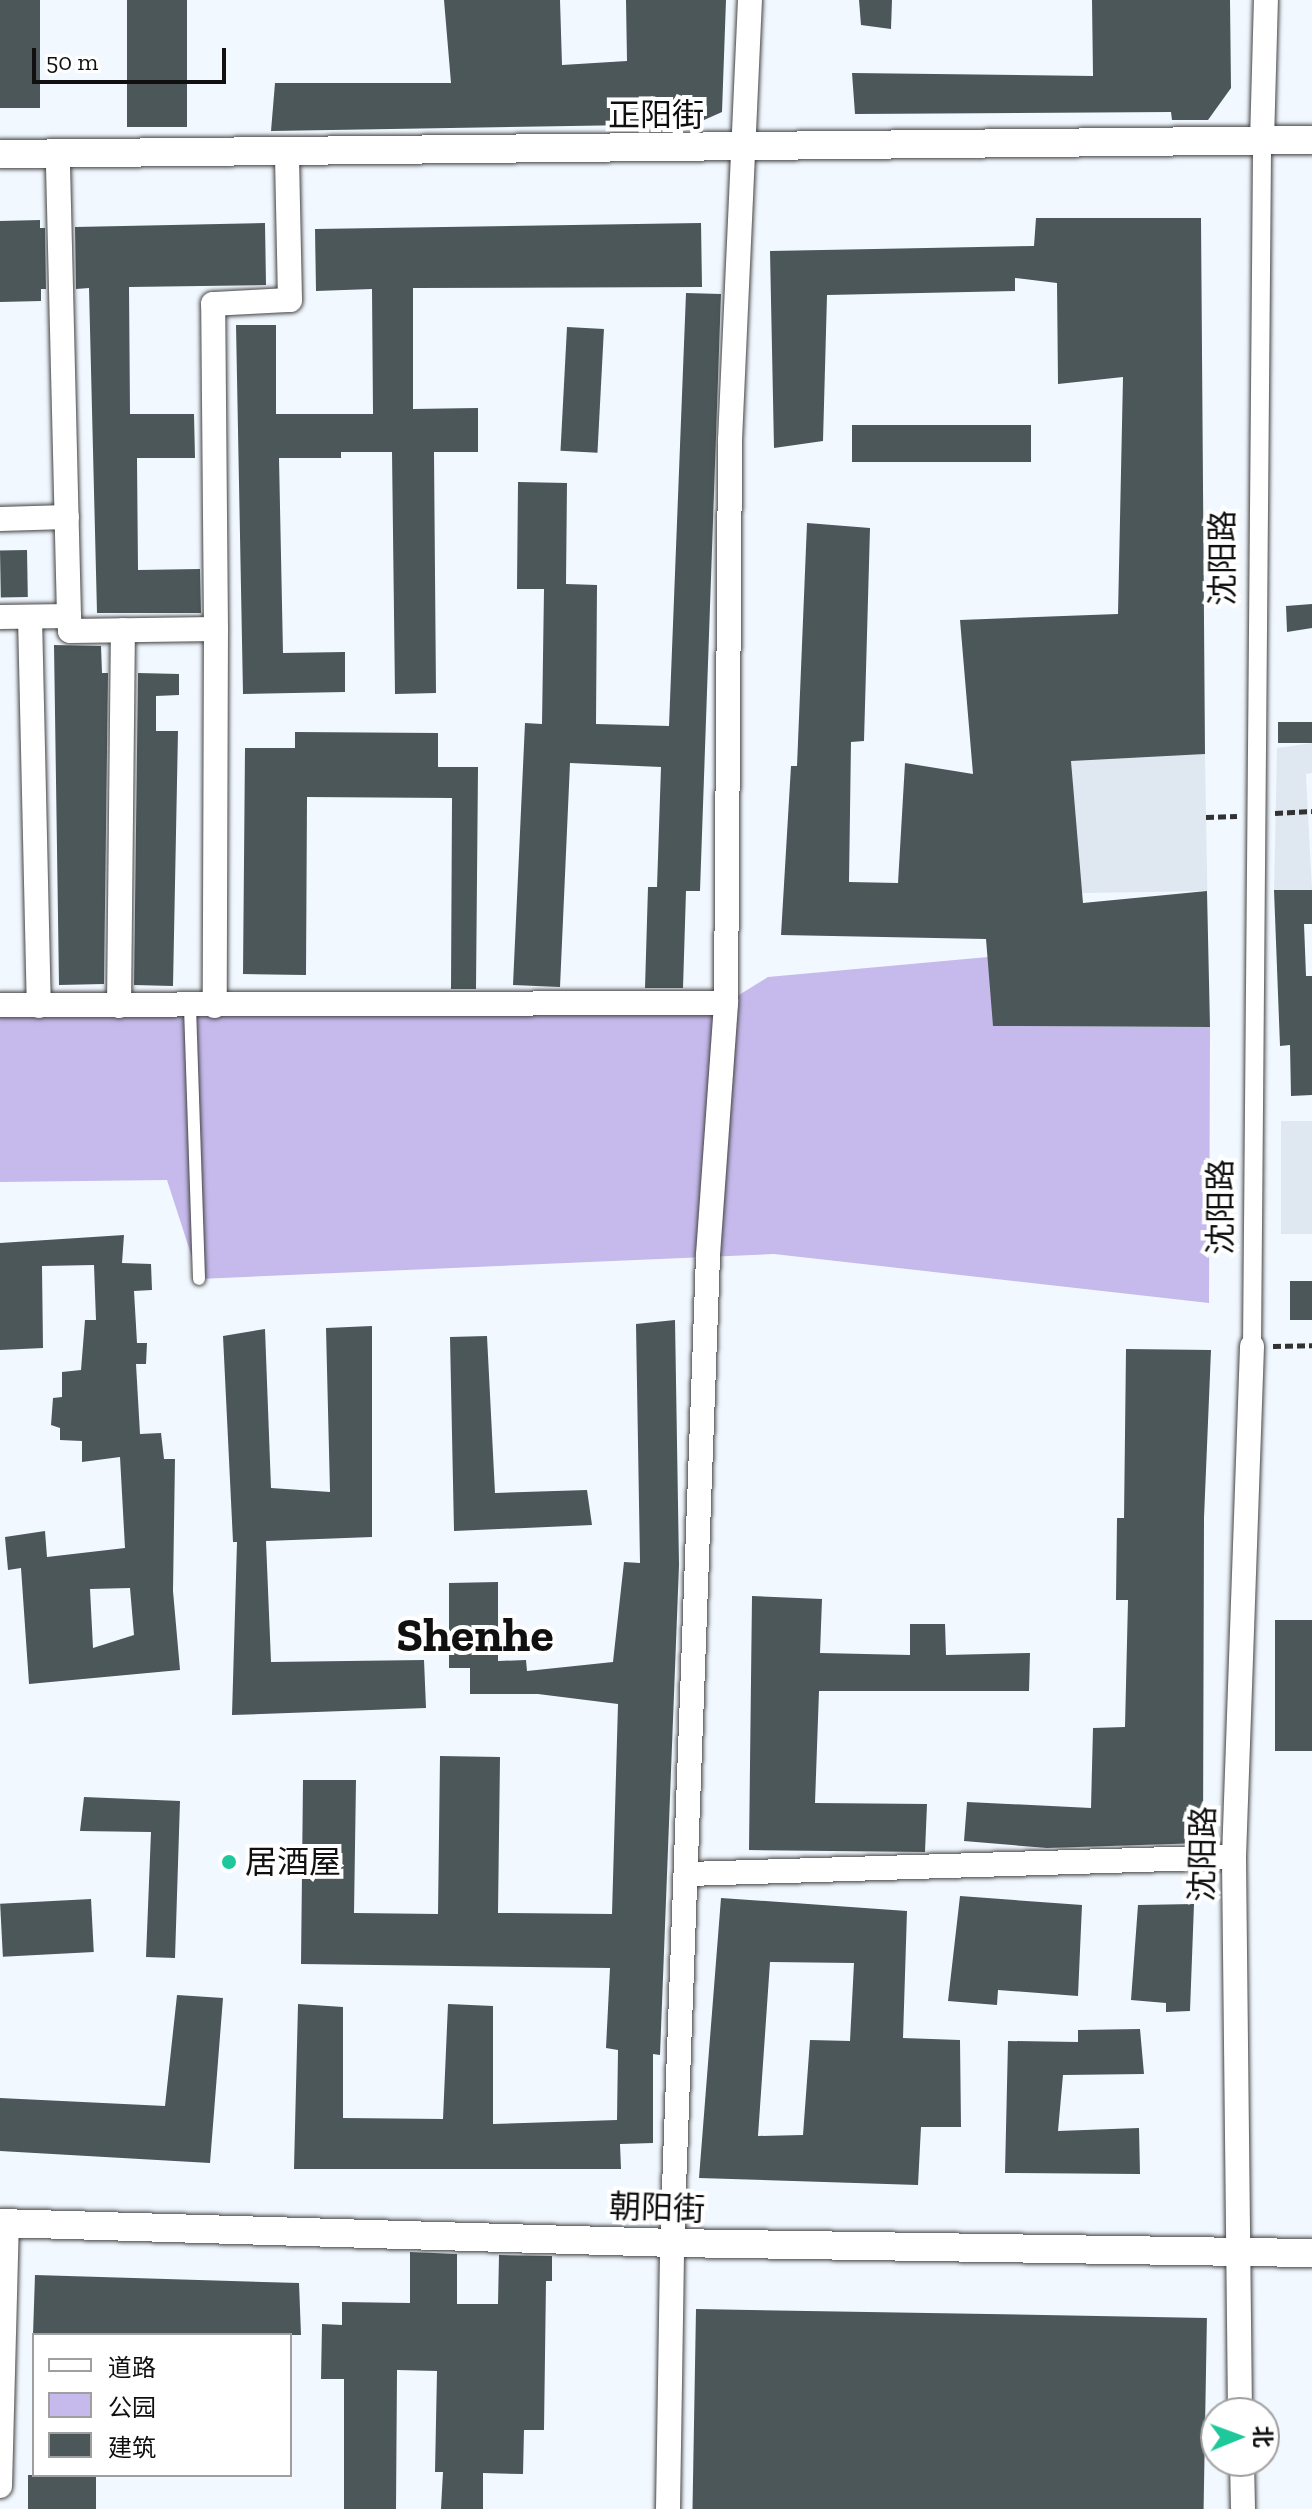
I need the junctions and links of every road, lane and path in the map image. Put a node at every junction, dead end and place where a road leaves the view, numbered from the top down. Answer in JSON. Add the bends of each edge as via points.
{"nodes":[{"id":1,"x":750,"y":0,"type":"edge"},
{"id":2,"x":1266,"y":0,"type":"edge"},
{"id":3,"x":1312,"y":140,"type":"edge"},
{"id":4,"x":1262,"y":141,"type":"junction"},
{"id":5,"x":742,"y":148,"type":"junction"},
{"id":6,"x":287,"y":152,"type":"junction"},
{"id":7,"x":0,"y":154,"type":"edge"},
{"id":8,"x":58,"y":154,"type":"junction"},
{"id":9,"x":67,"y":517,"type":"junction"},
{"id":10,"x":0,"y":519,"type":"edge"},
{"id":11,"x":69,"y":616,"type":"junction"},
{"id":12,"x":0,"y":617,"type":"edge"},
{"id":13,"x":30,"y":617,"type":"junction"},
{"id":14,"x":216,"y":629,"type":"junction"},
{"id":15,"x":123,"y":630,"type":"junction"},
{"id":16,"x":726,"y":1003,"type":"junction"},
{"id":17,"x":0,"y":1005,"type":"edge"},
{"id":18,"x":39,"y":1006,"type":"junction"},
{"id":19,"x":119,"y":1006,"type":"junction"},
{"id":20,"x":215,"y":1006,"type":"junction"},
{"id":21,"x":190,"y":1007,"type":"junction"},
{"id":22,"x":199,"y":1279,"type":"dead end"},
{"id":23,"x":1312,"y":1345,"type":"edge"},
{"id":24,"x":1252,"y":1346,"type":"junction"},
{"id":25,"x":1234,"y":1857,"type":"junction"},
{"id":26,"x":688,"y":1874,"type":"junction"},
{"id":27,"x":4,"y":2223,"type":"edge"},
{"id":28,"x":672,"y":2243,"type":"junction"},
{"id":29,"x":1237,"y":2252,"type":"junction"},
{"id":30,"x":1312,"y":2253,"type":"edge"},
{"id":31,"x":1240,"y":2397,"type":"edge"},
{"id":32,"x":1242,"y":2477,"type":"edge"},
{"id":33,"x":0,"y":2486,"type":"edge"},
{"id":34,"x":668,"y":2509,"type":"edge"},
{"id":35,"x":1243,"y":2509,"type":"edge"}],
"edges":[{"from":1,"to":5,"type":"street"},
{"from":2,"to":4,"type":"street","name":"沈阳路"},
{"from":3,"to":4,"type":"street","name":"正阳街"},
{"from":4,"to":5,"type":"street","name":"正阳街"},
{"from":4,"to":24,"type":"street","name":"沈阳路"},
{"from":5,"to":6,"type":"street","name":"正阳街"},
{"from":5,"to":16,"type":"street","via":[[730,440]]},
{"from":6,"to":8,"type":"street","name":"正阳街"},
{"from":6,"to":14,"type":"street","via":[[290,300],[213,304]]},
{"from":7,"to":8,"type":"street","name":"正阳街"},
{"from":8,"to":9,"type":"street"},
{"from":9,"to":10,"type":"street"},
{"from":9,"to":11,"type":"street"},
{"from":11,"to":13,"type":"street"},
{"from":11,"to":15,"type":"street","via":[[70,631]]},
{"from":12,"to":13,"type":"street"},
{"from":13,"to":18,"type":"street"},
{"from":14,"to":15,"type":"street"},
{"from":14,"to":20,"type":"street"},
{"from":15,"to":19,"type":"street"},
{"from":16,"to":20,"type":"street"},
{"from":16,"to":26,"type":"street","via":[[708,1255]]},
{"from":17,"to":18,"type":"street"},
{"from":18,"to":19,"type":"street"},
{"from":19,"to":21,"type":"street"},
{"from":20,"to":21,"type":"street"},
{"from":21,"to":22,"type":"lane"},
{"from":23,"to":24,"type":"path"},
{"from":24,"to":25,"type":"street","name":"沈阳路"},
{"from":25,"to":26,"type":"street"},
{"from":25,"to":29,"type":"street","name":"沈阳路"},
{"from":26,"to":28,"type":"street"},
{"from":27,"to":28,"type":"street","name":"朝阳街"},
{"from":27,"to":33,"type":"street"},
{"from":28,"to":29,"type":"street","name":"朝阳街"},
{"from":28,"to":34,"type":"street"},
{"from":29,"to":30,"type":"street","name":"朝阳街"},
{"from":29,"to":31,"type":"street","name":"沈阳路"},
{"from":32,"to":35,"type":"street"}]}
